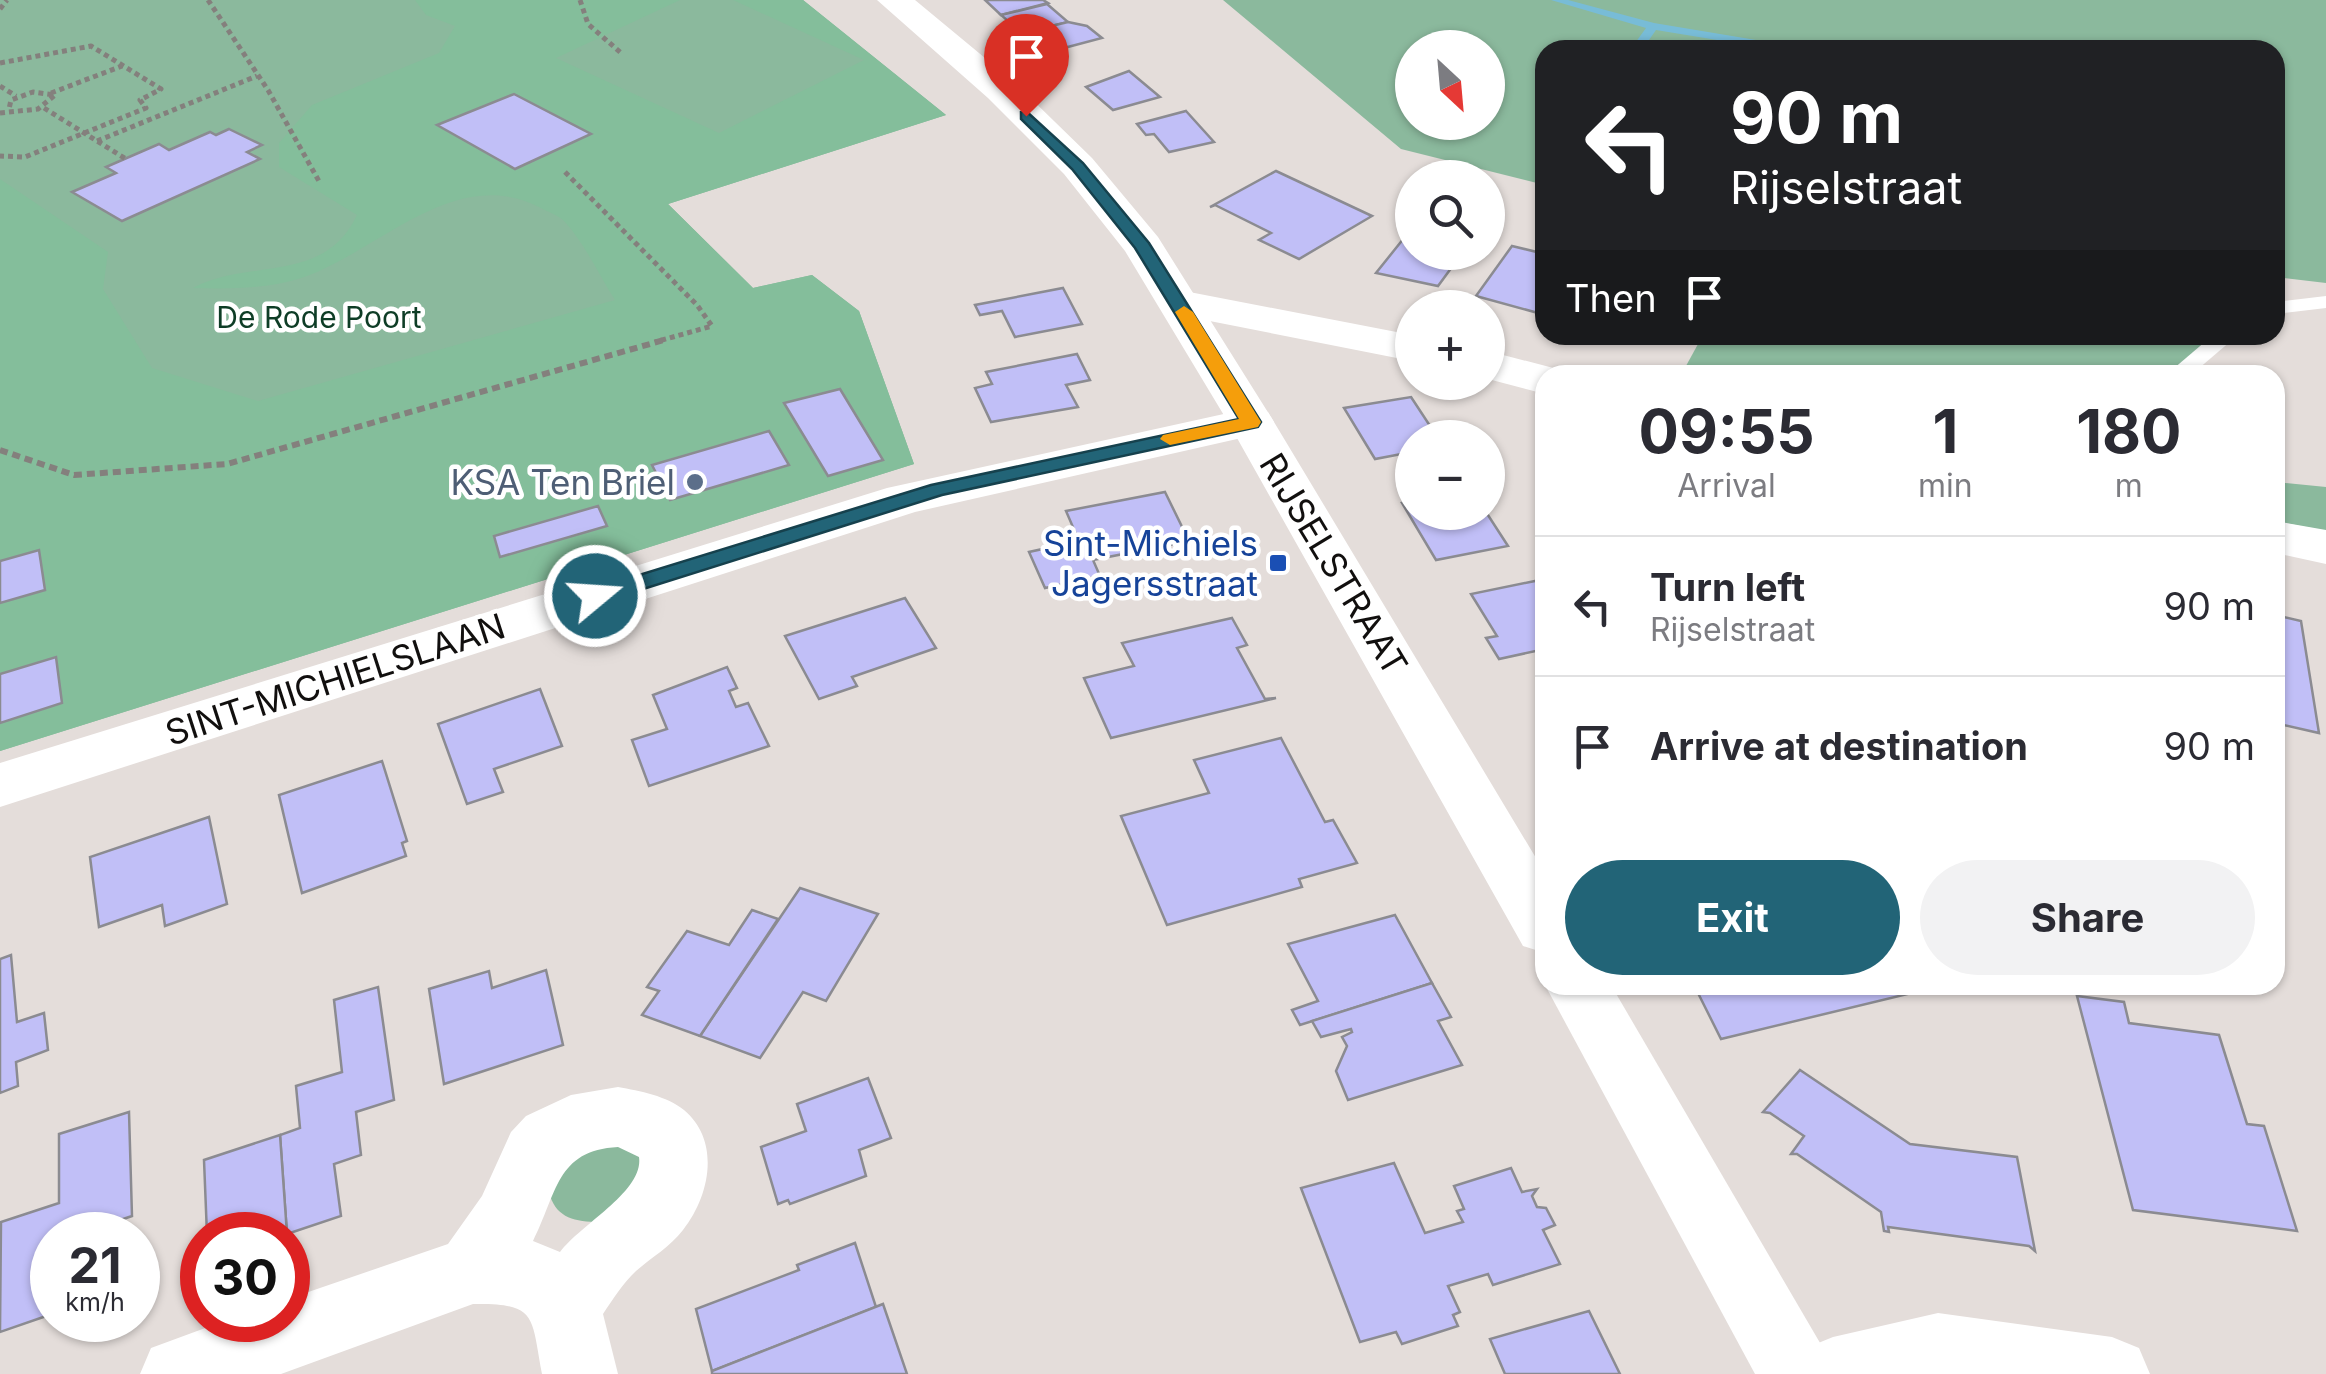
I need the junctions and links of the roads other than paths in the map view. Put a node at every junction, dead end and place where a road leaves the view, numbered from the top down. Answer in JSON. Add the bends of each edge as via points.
{"nodes":[{"id":1,"x":894,"y":0,"type":"edge"},
{"id":2,"x":2326,"y":302,"type":"edge"},
{"id":3,"x":1178,"y":303,"type":"junction"},
{"id":4,"x":2285,"y":307,"type":"edge"},
{"id":5,"x":1395,"y":345,"type":"edge"},
{"id":6,"x":2212,"y":345,"type":"edge"},
{"id":7,"x":2188,"y":365,"type":"edge"},
{"id":8,"x":1505,"y":370,"type":"edge"},
{"id":9,"x":1535,"y":378,"type":"edge"},
{"id":10,"x":1251,"y":422,"type":"junction"},
{"id":11,"x":2285,"y":539,"type":"edge"},
{"id":12,"x":2326,"y":547,"type":"edge"},
{"id":13,"x":0,"y":785,"type":"edge"},
{"id":14,"x":1535,"y":911,"type":"edge"},
{"id":15,"x":1583,"y":995,"type":"edge"},
{"id":16,"x":472,"y":1270,"type":"junction"},
{"id":17,"x":573,"y":1340,"type":"edge"},
{"id":18,"x":178,"y":1374,"type":"edge"},
{"id":19,"x":1796,"y":1374,"type":"edge"},
{"id":20,"x":1833,"y":1374,"type":"edge"},
{"id":21,"x":2112,"y":1374,"type":"edge"}],
"edges":[{"from":1,"to":3,"type":"street","name":"RIJSELSTRAAT","via":[[1078,166],[1143,246]]},
{"from":2,"to":4,"type":"lane"},
{"from":3,"to":5,"type":"street"},
{"from":3,"to":10,"type":"street","name":"RIJSELSTRAAT"},
{"from":6,"to":7,"type":"lane"},
{"from":8,"to":9,"type":"street"},
{"from":10,"to":13,"type":"street","name":"SINT-MICHIELSLAAN","via":[[904,499]]},
{"from":10,"to":14,"type":"street","name":"RIJSELSTRAAT"},
{"from":11,"to":12,"type":"street"},
{"from":15,"to":19,"type":"street"},
{"from":16,"to":17,"type":"street","via":[[532,1273],[553,1288]]},
{"from":16,"to":17,"type":"street","via":[[511,1212],[527,1166],[550,1138],[595,1115],[620,1114],[658,1130],[674,1165],[670,1188],[656,1214],[612,1246]]},
{"from":16,"to":18,"type":"street"},
{"from":20,"to":21,"type":"street","via":[[1938,1350]]}]}
